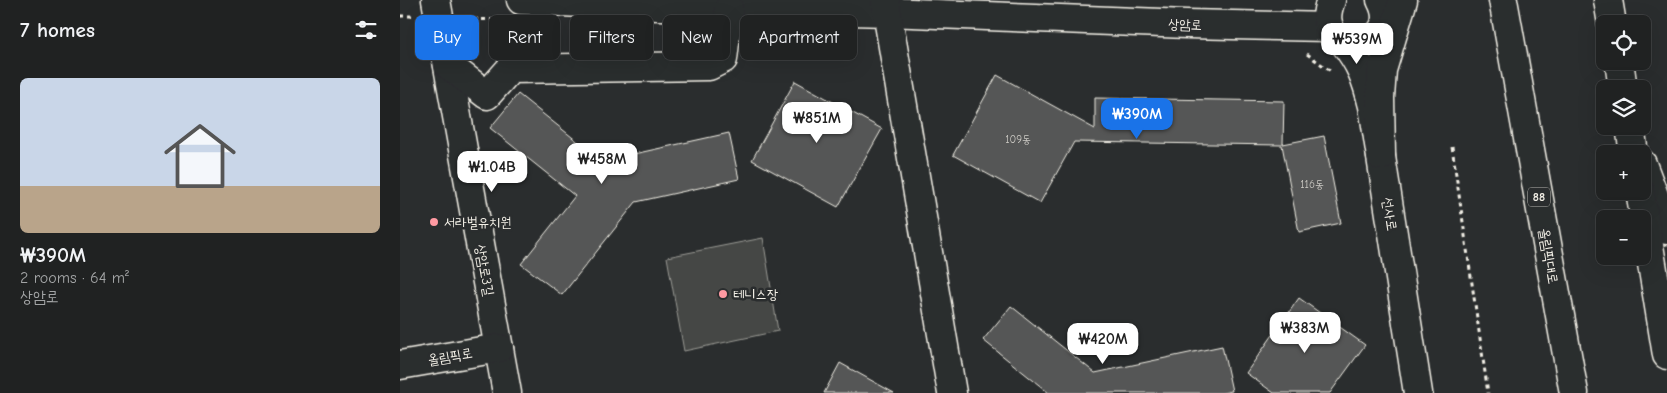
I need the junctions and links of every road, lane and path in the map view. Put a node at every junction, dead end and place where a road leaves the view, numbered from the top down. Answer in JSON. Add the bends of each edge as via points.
{"nodes":[{"id":1,"x":521,"y":0,"type":"edge"},
{"id":2,"x":1331,"y":0,"type":"edge"},
{"id":3,"x":1381,"y":0,"type":"edge"},
{"id":4,"x":1403,"y":0,"type":"edge"},
{"id":5,"x":1503,"y":0,"type":"edge"},
{"id":6,"x":1608,"y":0,"type":"edge"},
{"id":7,"x":622,"y":3,"type":"edge"},
{"id":8,"x":886,"y":6,"type":"edge"},
{"id":9,"x":427,"y":8,"type":"edge"},
{"id":10,"x":729,"y":8,"type":"junction"},
{"id":11,"x":1041,"y":9,"type":"edge"},
{"id":12,"x":1610,"y":15,"type":"edge"},
{"id":13,"x":400,"y":16,"type":"edge"},
{"id":14,"x":1336,"y":34,"type":"junction"},
{"id":15,"x":448,"y":65,"type":"junction"},
{"id":16,"x":1452,"y":147,"type":"dead end"},
{"id":17,"x":1381,"y":156,"type":"junction"},
{"id":18,"x":1651,"y":188,"type":"edge"},
{"id":19,"x":1641,"y":200,"type":"edge"},
{"id":20,"x":1667,"y":230,"type":"edge"},
{"id":21,"x":499,"y":348,"type":"junction"},
{"id":22,"x":1667,"y":355,"type":"edge"},
{"id":23,"x":400,"y":365,"type":"edge"},
{"id":24,"x":507,"y":393,"type":"edge"},
{"id":25,"x":952,"y":393,"type":"edge"},
{"id":26,"x":1418,"y":393,"type":"edge"},
{"id":27,"x":1488,"y":393,"type":"edge"},
{"id":28,"x":1574,"y":393,"type":"edge"}],
"edges":[{"from":1,"to":7,"type":"main road","name":"상암로"},
{"from":2,"to":14,"type":"main road","via":[[1327,18]]},
{"from":3,"to":14,"type":"main road","name":"상암로","via":[[1386,15],[1384,24],[1372,40],[1353,44]]},
{"from":4,"to":17,"type":"main road","via":[[1382,70]]},
{"from":5,"to":28,"type":"main road","name":"올림픽대로","number":"88"},
{"from":6,"to":12,"type":"main road"},
{"from":7,"to":10,"type":"main road","name":"상암로"},
{"from":8,"to":10,"type":"main road","name":"상암로"},
{"from":8,"to":11,"type":"main road","name":"상암로"},
{"from":8,"to":25,"type":"main road"},
{"from":9,"to":13,"type":"path"},
{"from":9,"to":15,"type":"main road","name":"상암로3길"},
{"from":10,"to":15,"type":"main road","via":[[723,59],[709,66],[510,70],[487,95]]},
{"from":11,"to":14,"type":"main road","name":"상암로","via":[[1187,24]]},
{"from":14,"to":17,"type":"main road","name":"선사로","via":[[1356,57],[1366,80],[1374,106]]},
{"from":15,"to":21,"type":"main road","name":"상암로3길"},
{"from":16,"to":27,"type":"path"},
{"from":17,"to":26,"type":"main road","name":"선사로"},
{"from":18,"to":20,"type":"main road"},
{"from":19,"to":22,"type":"main road"},
{"from":21,"to":23,"type":"main road","name":"올림픽로"},
{"from":21,"to":24,"type":"main road","name":"상암로3길"}]}
